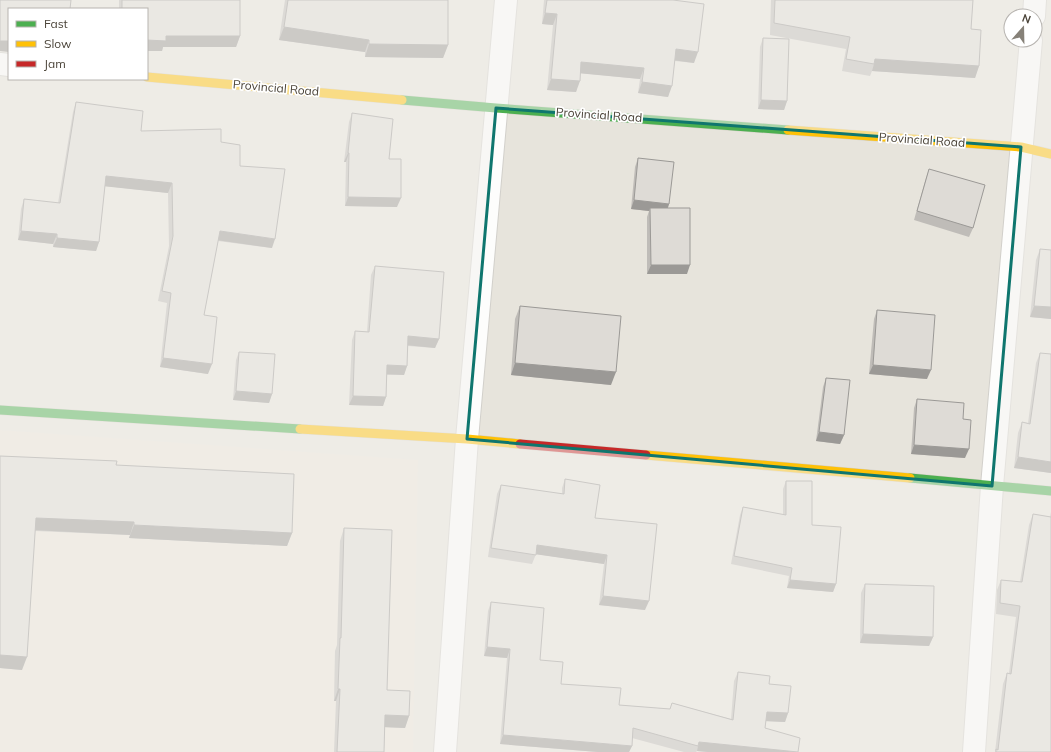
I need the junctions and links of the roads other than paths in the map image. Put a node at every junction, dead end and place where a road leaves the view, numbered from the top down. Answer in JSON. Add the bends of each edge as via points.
{"nodes":[{"id":1,"x":506,"y":0,"type":"edge"},
{"id":2,"x":1030,"y":48,"type":"edge"},
{"id":3,"x":148,"y":77,"type":"edge"},
{"id":4,"x":496,"y":108,"type":"junction"},
{"id":5,"x":1021,"y":147,"type":"junction"},
{"id":6,"x":1051,"y":154,"type":"edge"},
{"id":7,"x":0,"y":410,"type":"edge"},
{"id":8,"x":467,"y":440,"type":"junction"},
{"id":9,"x":992,"y":486,"type":"junction"},
{"id":10,"x":1051,"y":491,"type":"edge"},
{"id":11,"x":445,"y":752,"type":"edge"},
{"id":12,"x":974,"y":752,"type":"edge"}],
"edges":[{"from":1,"to":4,"type":"street"},
{"from":2,"to":5,"type":"street"},
{"from":3,"to":4,"type":"street","name":"Provincial Road"},
{"from":4,"to":5,"type":"street","name":"Provincial Road"},
{"from":4,"to":8,"type":"street"},
{"from":5,"to":6,"type":"street","name":"Provincial Road"},
{"from":5,"to":9,"type":"street"},
{"from":7,"to":8,"type":"street"},
{"from":8,"to":9,"type":"street"},
{"from":8,"to":11,"type":"street"},
{"from":9,"to":10,"type":"street"},
{"from":9,"to":12,"type":"street"}]}
